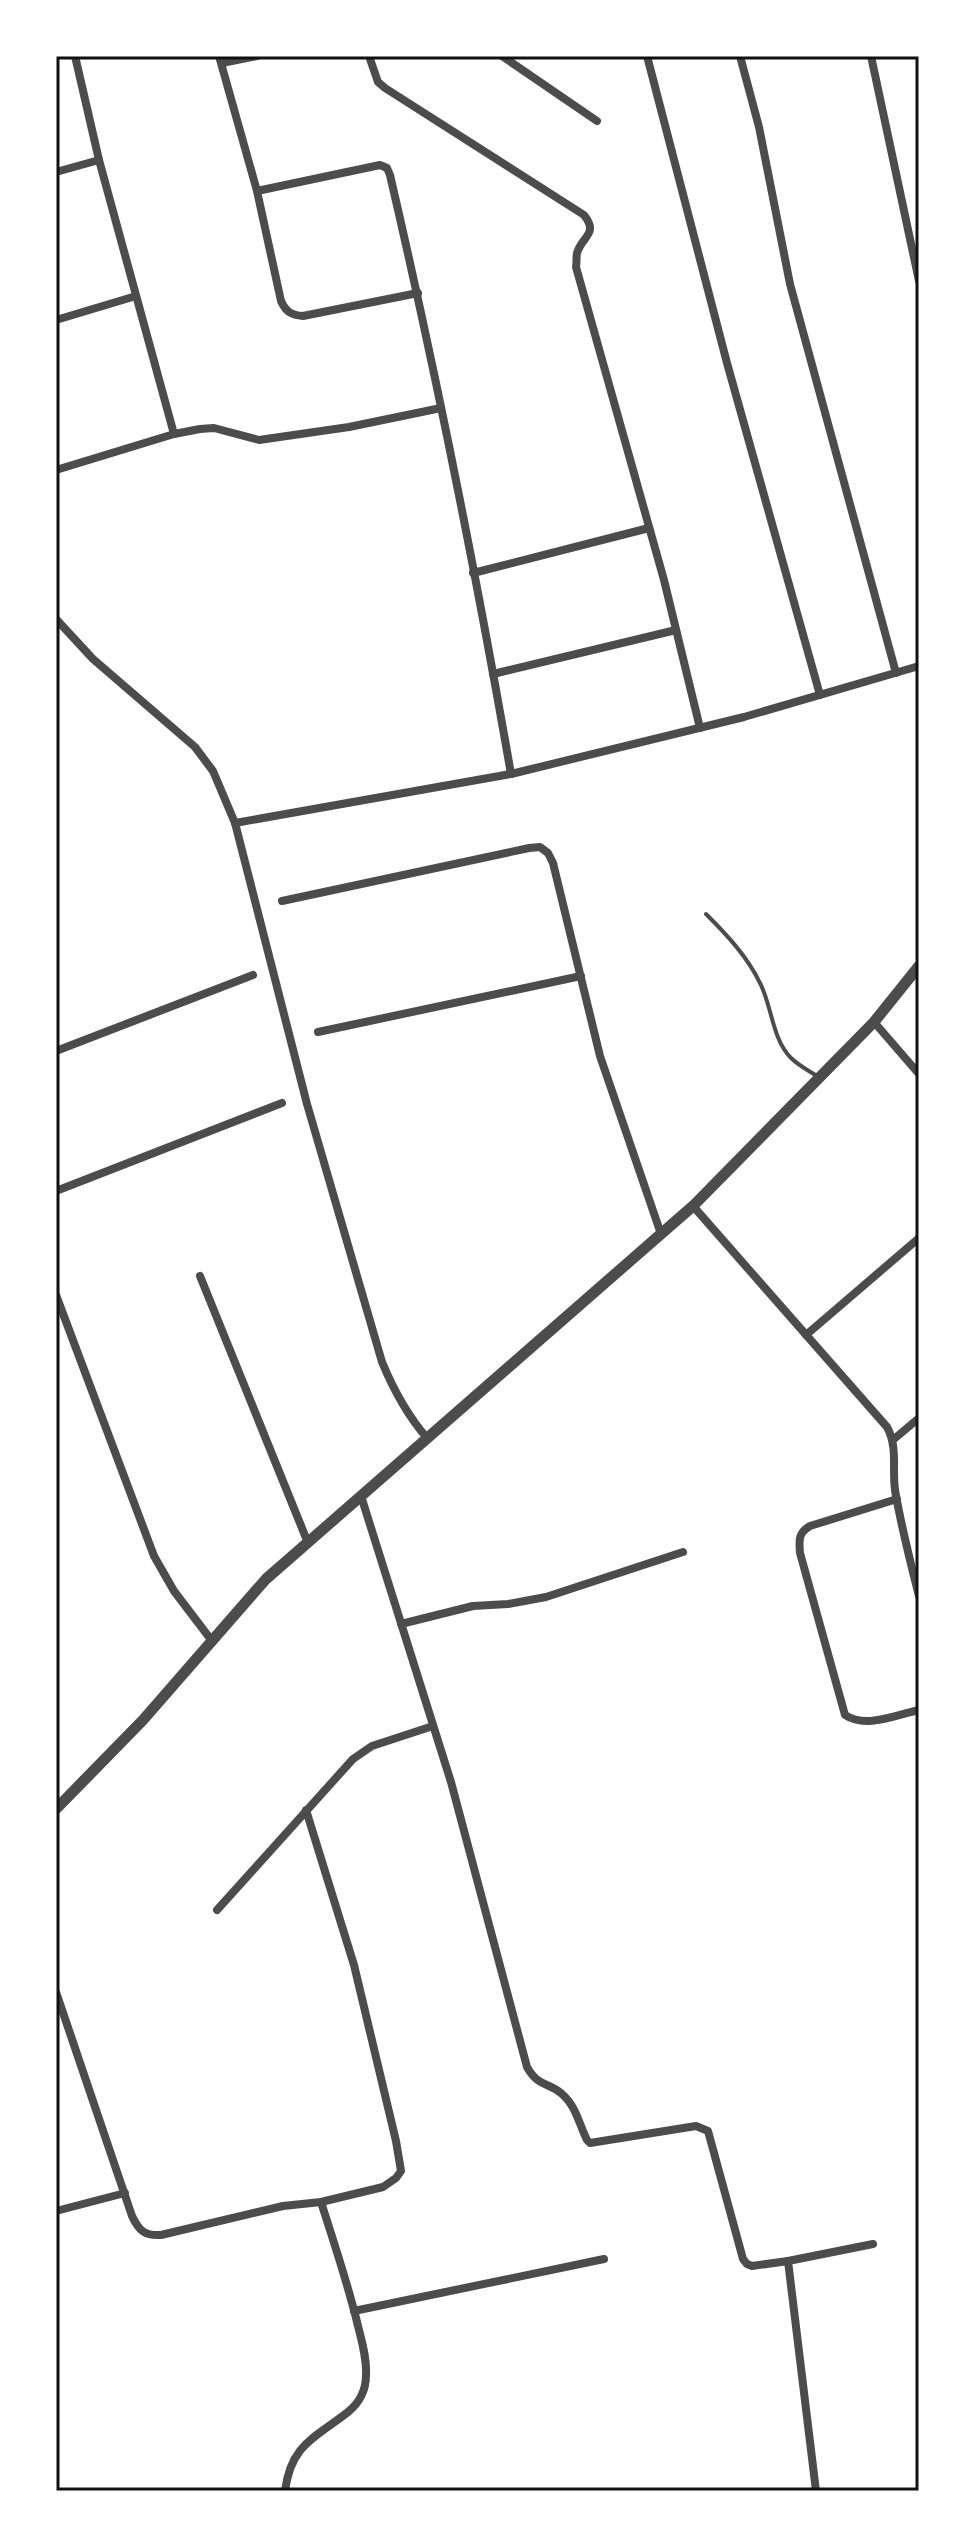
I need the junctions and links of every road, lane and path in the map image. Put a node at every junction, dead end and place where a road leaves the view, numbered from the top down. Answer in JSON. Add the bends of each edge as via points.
{"nodes":[{"id":1,"x":75,"y":56,"type":"edge"},
{"id":2,"x":257,"y":56,"type":"edge"},
{"id":3,"x":369,"y":56,"type":"edge"},
{"id":4,"x":502,"y":56,"type":"edge"},
{"id":5,"x":647,"y":56,"type":"edge"},
{"id":6,"x":740,"y":56,"type":"edge"},
{"id":7,"x":871,"y":56,"type":"edge"},
{"id":8,"x":220,"y":60,"type":"edge"},
{"id":9,"x":597,"y":121,"type":"dead end"},
{"id":10,"x":99,"y":160,"type":"junction"},
{"id":11,"x":56,"y":172,"type":"edge"},
{"id":12,"x":257,"y":191,"type":"junction"},
{"id":13,"x":919,"y":234,"type":"edge"},
{"id":14,"x":909,"y":236,"type":"junction"},
{"id":15,"x":919,"y":281,"type":"edge"},
{"id":16,"x":418,"y":293,"type":"junction"},
{"id":17,"x":136,"y":296,"type":"junction"},
{"id":18,"x":56,"y":320,"type":"edge"},
{"id":19,"x":441,"y":408,"type":"junction"},
{"id":20,"x":174,"y":434,"type":"junction"},
{"id":21,"x":56,"y":470,"type":"edge"},
{"id":22,"x":649,"y":528,"type":"junction"},
{"id":23,"x":473,"y":573,"type":"junction"},
{"id":24,"x":56,"y":619,"type":"edge"},
{"id":25,"x":676,"y":630,"type":"junction"},
{"id":26,"x":919,"y":666,"type":"edge"},
{"id":27,"x":896,"y":673,"type":"junction"},
{"id":28,"x":493,"y":674,"type":"junction"},
{"id":29,"x":820,"y":695,"type":"junction"},
{"id":30,"x":700,"y":728,"type":"junction"},
{"id":31,"x":511,"y":774,"type":"junction"},
{"id":32,"x":235,"y":823,"type":"junction"},
{"id":33,"x":282,"y":901,"type":"dead end"},
{"id":34,"x":706,"y":914,"type":"dead end"},
{"id":35,"x":919,"y":966,"type":"edge"},
{"id":36,"x":253,"y":975,"type":"dead end"},
{"id":37,"x":581,"y":976,"type":"junction"},
{"id":38,"x":874,"y":1022,"type":"junction"},
{"id":39,"x":318,"y":1032,"type":"dead end"},
{"id":40,"x":56,"y":1051,"type":"edge"},
{"id":41,"x":919,"y":1074,"type":"edge"},
{"id":42,"x":819,"y":1078,"type":"junction"},
{"id":43,"x":282,"y":1103,"type":"dead end"},
{"id":44,"x":56,"y":1191,"type":"edge"},
{"id":45,"x":693,"y":1206,"type":"junction"},
{"id":46,"x":661,"y":1234,"type":"junction"},
{"id":47,"x":919,"y":1238,"type":"edge"},
{"id":48,"x":200,"y":1276,"type":"dead end"},
{"id":49,"x":56,"y":1295,"type":"edge"},
{"id":50,"x":806,"y":1335,"type":"junction"},
{"id":51,"x":919,"y":1418,"type":"edge"},
{"id":52,"x":427,"y":1438,"type":"junction"},
{"id":53,"x":894,"y":1439,"type":"junction"},
{"id":54,"x":361,"y":1496,"type":"junction"},
{"id":55,"x":897,"y":1499,"type":"junction"},
{"id":56,"x":308,"y":1543,"type":"junction"},
{"id":57,"x":683,"y":1552,"type":"dead end"},
{"id":58,"x":919,"y":1596,"type":"edge"},
{"id":59,"x":401,"y":1624,"type":"junction"},
{"id":60,"x":212,"y":1641,"type":"junction"},
{"id":61,"x":919,"y":1710,"type":"edge"},
{"id":62,"x":433,"y":1726,"type":"junction"},
{"id":63,"x":56,"y":1809,"type":"edge"},
{"id":64,"x":306,"y":1810,"type":"junction"},
{"id":65,"x":217,"y":1910,"type":"dead end"},
{"id":66,"x":56,"y":1992,"type":"edge"},
{"id":67,"x":125,"y":2193,"type":"junction"},
{"id":68,"x":321,"y":2202,"type":"junction"},
{"id":69,"x":56,"y":2211,"type":"edge"},
{"id":70,"x":873,"y":2244,"type":"dead end"},
{"id":71,"x":604,"y":2259,"type":"dead end"},
{"id":72,"x":788,"y":2261,"type":"junction"},
{"id":73,"x":354,"y":2311,"type":"junction"},
{"id":74,"x":285,"y":2491,"type":"edge"},
{"id":75,"x":816,"y":2491,"type":"edge"}],
"edges":[{"from":1,"to":10,"type":"street"},
{"from":2,"to":8,"type":"street"},
{"from":3,"to":22,"type":"street","via":[[385,88],[589,220],[576,267]]},
{"from":4,"to":9,"type":"street"},
{"from":5,"to":29,"type":"street"},
{"from":6,"to":27,"type":"street","via":[[794,299]]},
{"from":7,"to":14,"type":"street"},
{"from":8,"to":12,"type":"street"},
{"from":10,"to":11,"type":"street"},
{"from":10,"to":17,"type":"street"},
{"from":12,"to":16,"type":"street","via":[[285,310],[303,316]]},
{"from":12,"to":16,"type":"street","via":[[374,166],[387,168]]},
{"from":13,"to":14,"type":"street"},
{"from":14,"to":15,"type":"street"},
{"from":16,"to":19,"type":"street"},
{"from":17,"to":18,"type":"street"},
{"from":17,"to":20,"type":"street"},
{"from":19,"to":20,"type":"street","via":[[259,440],[214,428]]},
{"from":19,"to":23,"type":"street"},
{"from":20,"to":21,"type":"street"},
{"from":22,"to":23,"type":"street"},
{"from":22,"to":25,"type":"street"},
{"from":23,"to":28,"type":"street"},
{"from":24,"to":32,"type":"street","via":[[93,659],[195,747],[213,771]]},
{"from":25,"to":28,"type":"street"},
{"from":25,"to":30,"type":"street"},
{"from":26,"to":27,"type":"street"},
{"from":27,"to":29,"type":"street"},
{"from":28,"to":31,"type":"street"},
{"from":29,"to":30,"type":"street"},
{"from":30,"to":31,"type":"street"},
{"from":31,"to":32,"type":"street"},
{"from":32,"to":52,"type":"street","via":[[307,1104],[382,1362],[401,1404]]},
{"from":33,"to":37,"type":"street","via":[[540,847],[553,863]]},
{"from":34,"to":42,"type":"lane","via":[[759,979],[782,1045]]},
{"from":35,"to":38,"type":"street"},
{"from":36,"to":40,"type":"street"},
{"from":37,"to":39,"type":"street"},
{"from":37,"to":46,"type":"street","via":[[600,1056]]},
{"from":38,"to":41,"type":"street"},
{"from":38,"to":42,"type":"street"},
{"from":42,"to":45,"type":"street"},
{"from":43,"to":44,"type":"street"},
{"from":45,"to":46,"type":"street"},
{"from":45,"to":50,"type":"street"},
{"from":46,"to":52,"type":"street"},
{"from":47,"to":50,"type":"street"},
{"from":48,"to":56,"type":"street"},
{"from":49,"to":60,"type":"street","via":[[154,1556]]},
{"from":50,"to":53,"type":"street"},
{"from":51,"to":53,"type":"street"},
{"from":52,"to":54,"type":"street"},
{"from":53,"to":55,"type":"street"},
{"from":54,"to":56,"type":"street"},
{"from":54,"to":59,"type":"street"},
{"from":55,"to":58,"type":"street"},
{"from":55,"to":61,"type":"street","via":[[810,1526],[802,1531],[800,1553],[845,1715],[863,1723]]},
{"from":56,"to":60,"type":"street","via":[[266,1579]]},
{"from":57,"to":59,"type":"street","via":[[546,1597],[473,1606]]},
{"from":59,"to":62,"type":"street"},
{"from":60,"to":63,"type":"street"},
{"from":62,"to":64,"type":"street","via":[[372,1746]]},
{"from":62,"to":72,"type":"street","via":[[532,2076],[560,2091],[590,2143],[703,2127],[743,2259],[752,2266]]},
{"from":64,"to":65,"type":"street"},
{"from":64,"to":68,"type":"street","via":[[354,1965],[401,2162],[396,2178],[383,2187]]},
{"from":66,"to":67,"type":"street"},
{"from":67,"to":68,"type":"street","via":[[136,2225],[149,2236]]},
{"from":67,"to":69,"type":"street"},
{"from":68,"to":73,"type":"street"},
{"from":70,"to":72,"type":"street"},
{"from":71,"to":73,"type":"street"},
{"from":72,"to":75,"type":"street"},
{"from":73,"to":74,"type":"street","via":[[366,2363],[362,2396],[303,2448],[287,2473]]}]}
